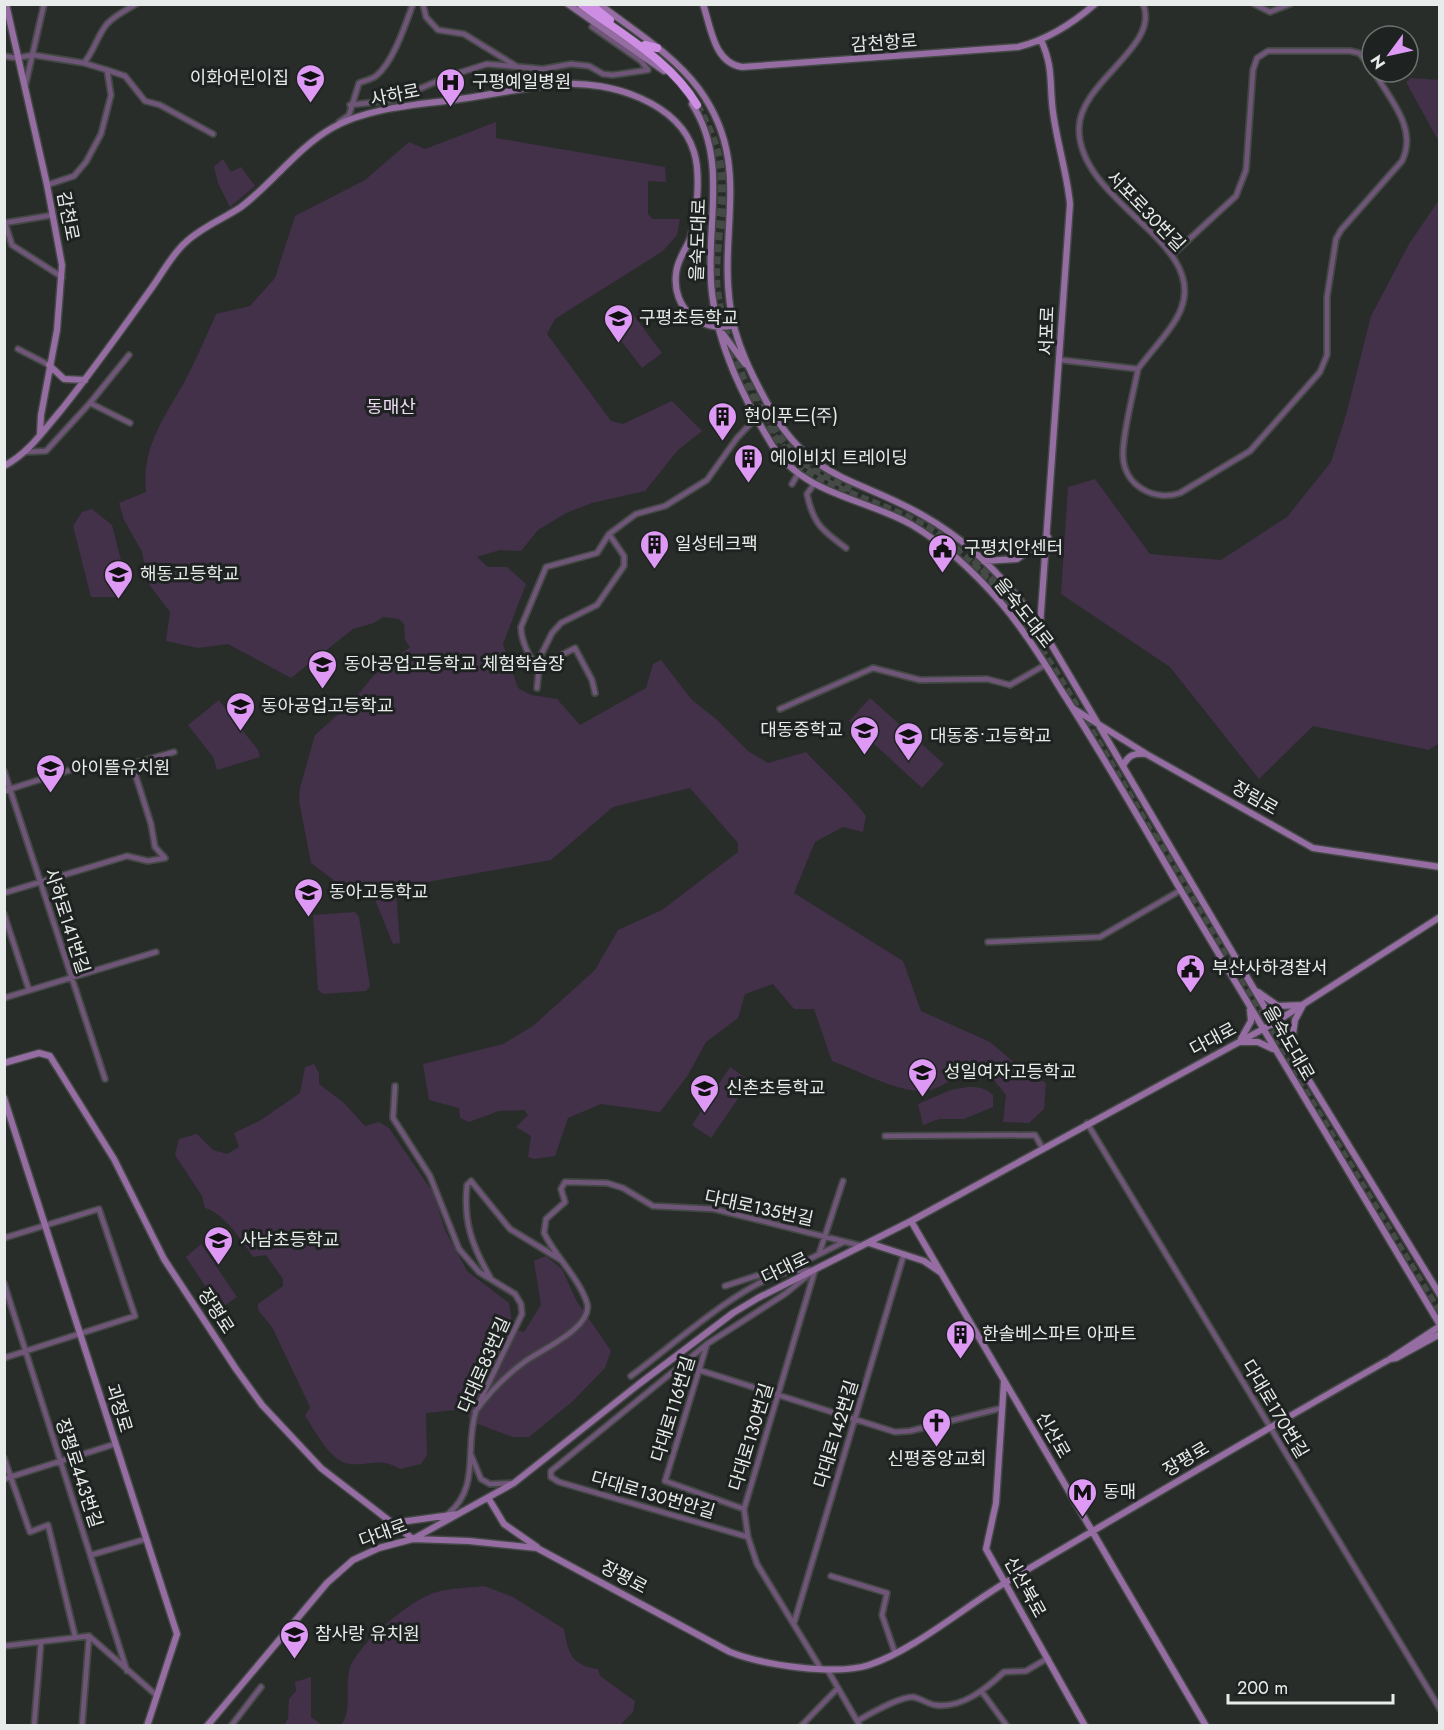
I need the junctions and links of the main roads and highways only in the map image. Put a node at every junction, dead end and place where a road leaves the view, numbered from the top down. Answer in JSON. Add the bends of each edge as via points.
{"nodes":[{"id":1,"x":6,"y":4,"type":"edge"},
{"id":2,"x":568,"y":4,"type":"edge"},
{"id":3,"x":580,"y":4,"type":"edge"},
{"id":4,"x":590,"y":4,"type":"edge"},
{"id":5,"x":599,"y":4,"type":"edge"},
{"id":6,"x":703,"y":4,"type":"edge"},
{"id":7,"x":1095,"y":4,"type":"edge"},
{"id":8,"x":1041,"y":40,"type":"junction"},
{"id":9,"x":657,"y":48,"type":"junction"},
{"id":10,"x":635,"y":49,"type":"junction"},
{"id":11,"x":646,"y":49,"type":"junction"},
{"id":12,"x":700,"y":103,"type":"tunnel mouth"},
{"id":13,"x":734,"y":325,"type":"junction"},
{"id":14,"x":719,"y":329,"type":"junction"},
{"id":15,"x":49,"y":365,"type":"junction"},
{"id":16,"x":753,"y":375,"type":"junction"},
{"id":17,"x":85,"y":380,"type":"junction"},
{"id":18,"x":40,"y":435,"type":"junction"},
{"id":19,"x":4,"y":466,"type":"edge"},
{"id":20,"x":1048,"y":537,"type":"junction"},
{"id":21,"x":984,"y":561,"type":"junction"},
{"id":22,"x":1040,"y":626,"type":"junction"},
{"id":23,"x":1026,"y":636,"type":"junction"},
{"id":24,"x":1073,"y":708,"type":"junction"},
{"id":25,"x":1097,"y":722,"type":"junction"},
{"id":26,"x":1148,"y":755,"type":"junction"},
{"id":27,"x":1123,"y":766,"type":"junction"},
{"id":28,"x":1440,"y":867,"type":"edge"},
{"id":29,"x":1440,"y":917,"type":"edge"},
{"id":30,"x":1256,"y":991,"type":"junction"},
{"id":31,"x":1303,"y":1005,"type":"junction"},
{"id":32,"x":1249,"y":1006,"type":"junction"},
{"id":33,"x":1274,"y":1023,"type":"junction"},
{"id":34,"x":1263,"y":1029,"type":"junction"},
{"id":35,"x":1239,"y":1042,"type":"junction"},
{"id":36,"x":1275,"y":1049,"type":"junction"},
{"id":37,"x":1291,"y":1049,"type":"junction"},
{"id":38,"x":4,"y":1064,"type":"edge"},
{"id":39,"x":5,"y":1100,"type":"edge"},
{"id":40,"x":911,"y":1221,"type":"junction"},
{"id":41,"x":866,"y":1244,"type":"junction"},
{"id":42,"x":941,"y":1273,"type":"junction"},
{"id":43,"x":1440,"y":1295,"type":"edge"},
{"id":44,"x":1440,"y":1326,"type":"edge"},
{"id":45,"x":1440,"y":1334,"type":"edge"},
{"id":46,"x":1390,"y":1359,"type":"junction"},
{"id":47,"x":1004,"y":1380,"type":"junction"},
{"id":48,"x":489,"y":1499,"type":"junction"},
{"id":49,"x":465,"y":1512,"type":"junction"},
{"id":50,"x":393,"y":1523,"type":"junction"},
{"id":51,"x":1092,"y":1531,"type":"junction"},
{"id":52,"x":413,"y":1539,"type":"junction"},
{"id":53,"x":537,"y":1548,"type":"junction"},
{"id":54,"x":1005,"y":1582,"type":"junction"},
{"id":55,"x":147,"y":1725,"type":"edge"},
{"id":56,"x":207,"y":1725,"type":"edge"},
{"id":57,"x":1085,"y":1725,"type":"edge"},
{"id":58,"x":1206,"y":1725,"type":"edge"}],
"edges":[{"from":1,"to":15,"type":"main road","name":"감천로","via":[[47,185],[62,277]]},
{"from":2,"to":10,"type":"main road","name":"을숙도대로"},
{"from":3,"to":11,"type":"highway"},
{"from":4,"to":11,"type":"highway"},
{"from":5,"to":9,"type":"main road","name":"을숙도대로"},
{"from":6,"to":8,"type":"main road","name":"감천항로","via":[[720,55],[742,67],[995,51]]},
{"from":7,"to":8,"type":"main road","name":"감천항로"},
{"from":8,"to":20,"type":"main road","name":"서포로","via":[[1051,67],[1054,115],[1070,204]]},
{"from":9,"to":11,"type":"highway"},
{"from":9,"to":13,"type":"main road","name":"을숙도대로","via":[[699,89],[728,151],[732,192],[729,304]]},
{"from":10,"to":11,"type":"highway"},
{"from":10,"to":14,"type":"main road","name":"을숙도대로","via":[[667,73],[687,95],[709,144],[716,179],[710,256]]},
{"from":11,"to":12,"type":"highway","via":[[677,71]]},
{"from":13,"to":14,"type":"main road"},
{"from":13,"to":16,"type":"main road","name":"을숙도대로"},
{"from":14,"to":16,"type":"main road"},
{"from":14,"to":17,"type":"main road","name":"사하로","via":[[692,317],[676,286],[677,264],[691,235],[697,166],[689,139],[655,105],[617,91],[564,84],[403,107],[332,128],[241,207],[184,243]]},
{"from":14,"to":23,"type":"main road","name":"을숙도대로","via":[[731,366],[756,418],[776,451],[798,474],[910,524],[946,548],[1002,603]]},
{"from":15,"to":17,"type":"main road","via":[[64,379]]},
{"from":15,"to":18,"type":"main road","name":"감천로"},
{"from":16,"to":21,"type":"main road","name":"을숙도대로","via":[[780,425],[807,457],[835,475],[925,516]]},
{"from":17,"to":18,"type":"main road","name":"사하로"},
{"from":18,"to":19,"type":"main road","name":"사하로","via":[[26,452]]},
{"from":20,"to":21,"type":"main road","via":[[1017,560]]},
{"from":20,"to":22,"type":"main road","name":"서포로"},
{"from":21,"to":22,"type":"main road","name":"을숙도대로","via":[[1016,593]]},
{"from":22,"to":23,"type":"main road"},
{"from":22,"to":25,"type":"main road","name":"을숙도대로"},
{"from":23,"to":24,"type":"main road","name":"을숙도대로"},
{"from":24,"to":25,"type":"main road","name":"장림로"},
{"from":24,"to":32,"type":"main road","name":"을숙도대로"},
{"from":25,"to":26,"type":"main road","name":"장림로"},
{"from":25,"to":27,"type":"main road","name":"을숙도대로"},
{"from":26,"to":27,"type":"main road","via":[[1136,753]]},
{"from":26,"to":28,"type":"main road","name":"장림로","via":[[1313,848]]},
{"from":27,"to":30,"type":"main road","name":"을숙도대로"},
{"from":29,"to":31,"type":"main road","name":"다대로"},
{"from":30,"to":31,"type":"main road","via":[[1278,1006]]},
{"from":30,"to":33,"type":"main road","name":"을숙도대로"},
{"from":31,"to":33,"type":"main road","name":"다대로"},
{"from":31,"to":37,"type":"main road","via":[[1295,1020]]},
{"from":32,"to":34,"type":"main road","name":"을숙도대로"},
{"from":32,"to":35,"type":"main road","via":[[1251,1021]]},
{"from":33,"to":34,"type":"main road","name":"다대로"},
{"from":33,"to":37,"type":"main road","name":"을숙도대로"},
{"from":34,"to":35,"type":"main road","name":"다대로"},
{"from":34,"to":36,"type":"main road","name":"을숙도대로"},
{"from":35,"to":36,"type":"main road","via":[[1258,1042]]},
{"from":35,"to":40,"type":"main road","name":"다대로"},
{"from":36,"to":44,"type":"main road","name":"을숙도대로"},
{"from":37,"to":43,"type":"main road","name":"을숙도대로"},
{"from":38,"to":50,"type":"main road","name":"장평로","via":[[39,1053],[50,1056],[114,1159],[164,1259],[262,1406],[321,1468]]},
{"from":39,"to":55,"type":"main road","name":"괴정로","via":[[177,1634]]},
{"from":40,"to":41,"type":"main road","name":"다대로"},
{"from":40,"to":42,"type":"main road","name":"신산로"},
{"from":41,"to":42,"type":"main road","via":[[924,1261]]},
{"from":41,"to":48,"type":"main road","name":"다대로","via":[[733,1313]]},
{"from":42,"to":47,"type":"main road","name":"신산로"},
{"from":44,"to":46,"type":"main road","name":"장평로"},
{"from":45,"to":46,"type":"main road","name":"장평로"},
{"from":46,"to":51,"type":"main road","name":"장평로"},
{"from":47,"to":51,"type":"main road","name":"신산로"},
{"from":47,"to":54,"type":"main road","name":"신산북로","via":[[996,1503],[986,1545]]},
{"from":48,"to":49,"type":"main road","name":"다대로"},
{"from":48,"to":53,"type":"main road","via":[[504,1524]]},
{"from":49,"to":50,"type":"main road"},
{"from":49,"to":52,"type":"main road","name":"다대로"},
{"from":50,"to":52,"type":"main road","name":"장평로"},
{"from":51,"to":54,"type":"main road","name":"장평로"},
{"from":51,"to":58,"type":"main road","name":"신산로"},
{"from":52,"to":53,"type":"main road","name":"장평로","via":[[469,1540]]},
{"from":52,"to":56,"type":"main road","name":"다대로","via":[[367,1553],[341,1569]]},
{"from":53,"to":54,"type":"main road","name":"장평로","via":[[730,1652],[752,1660],[824,1669],[867,1666],[895,1653]]},
{"from":54,"to":57,"type":"main road","name":"신산북로"}]}
